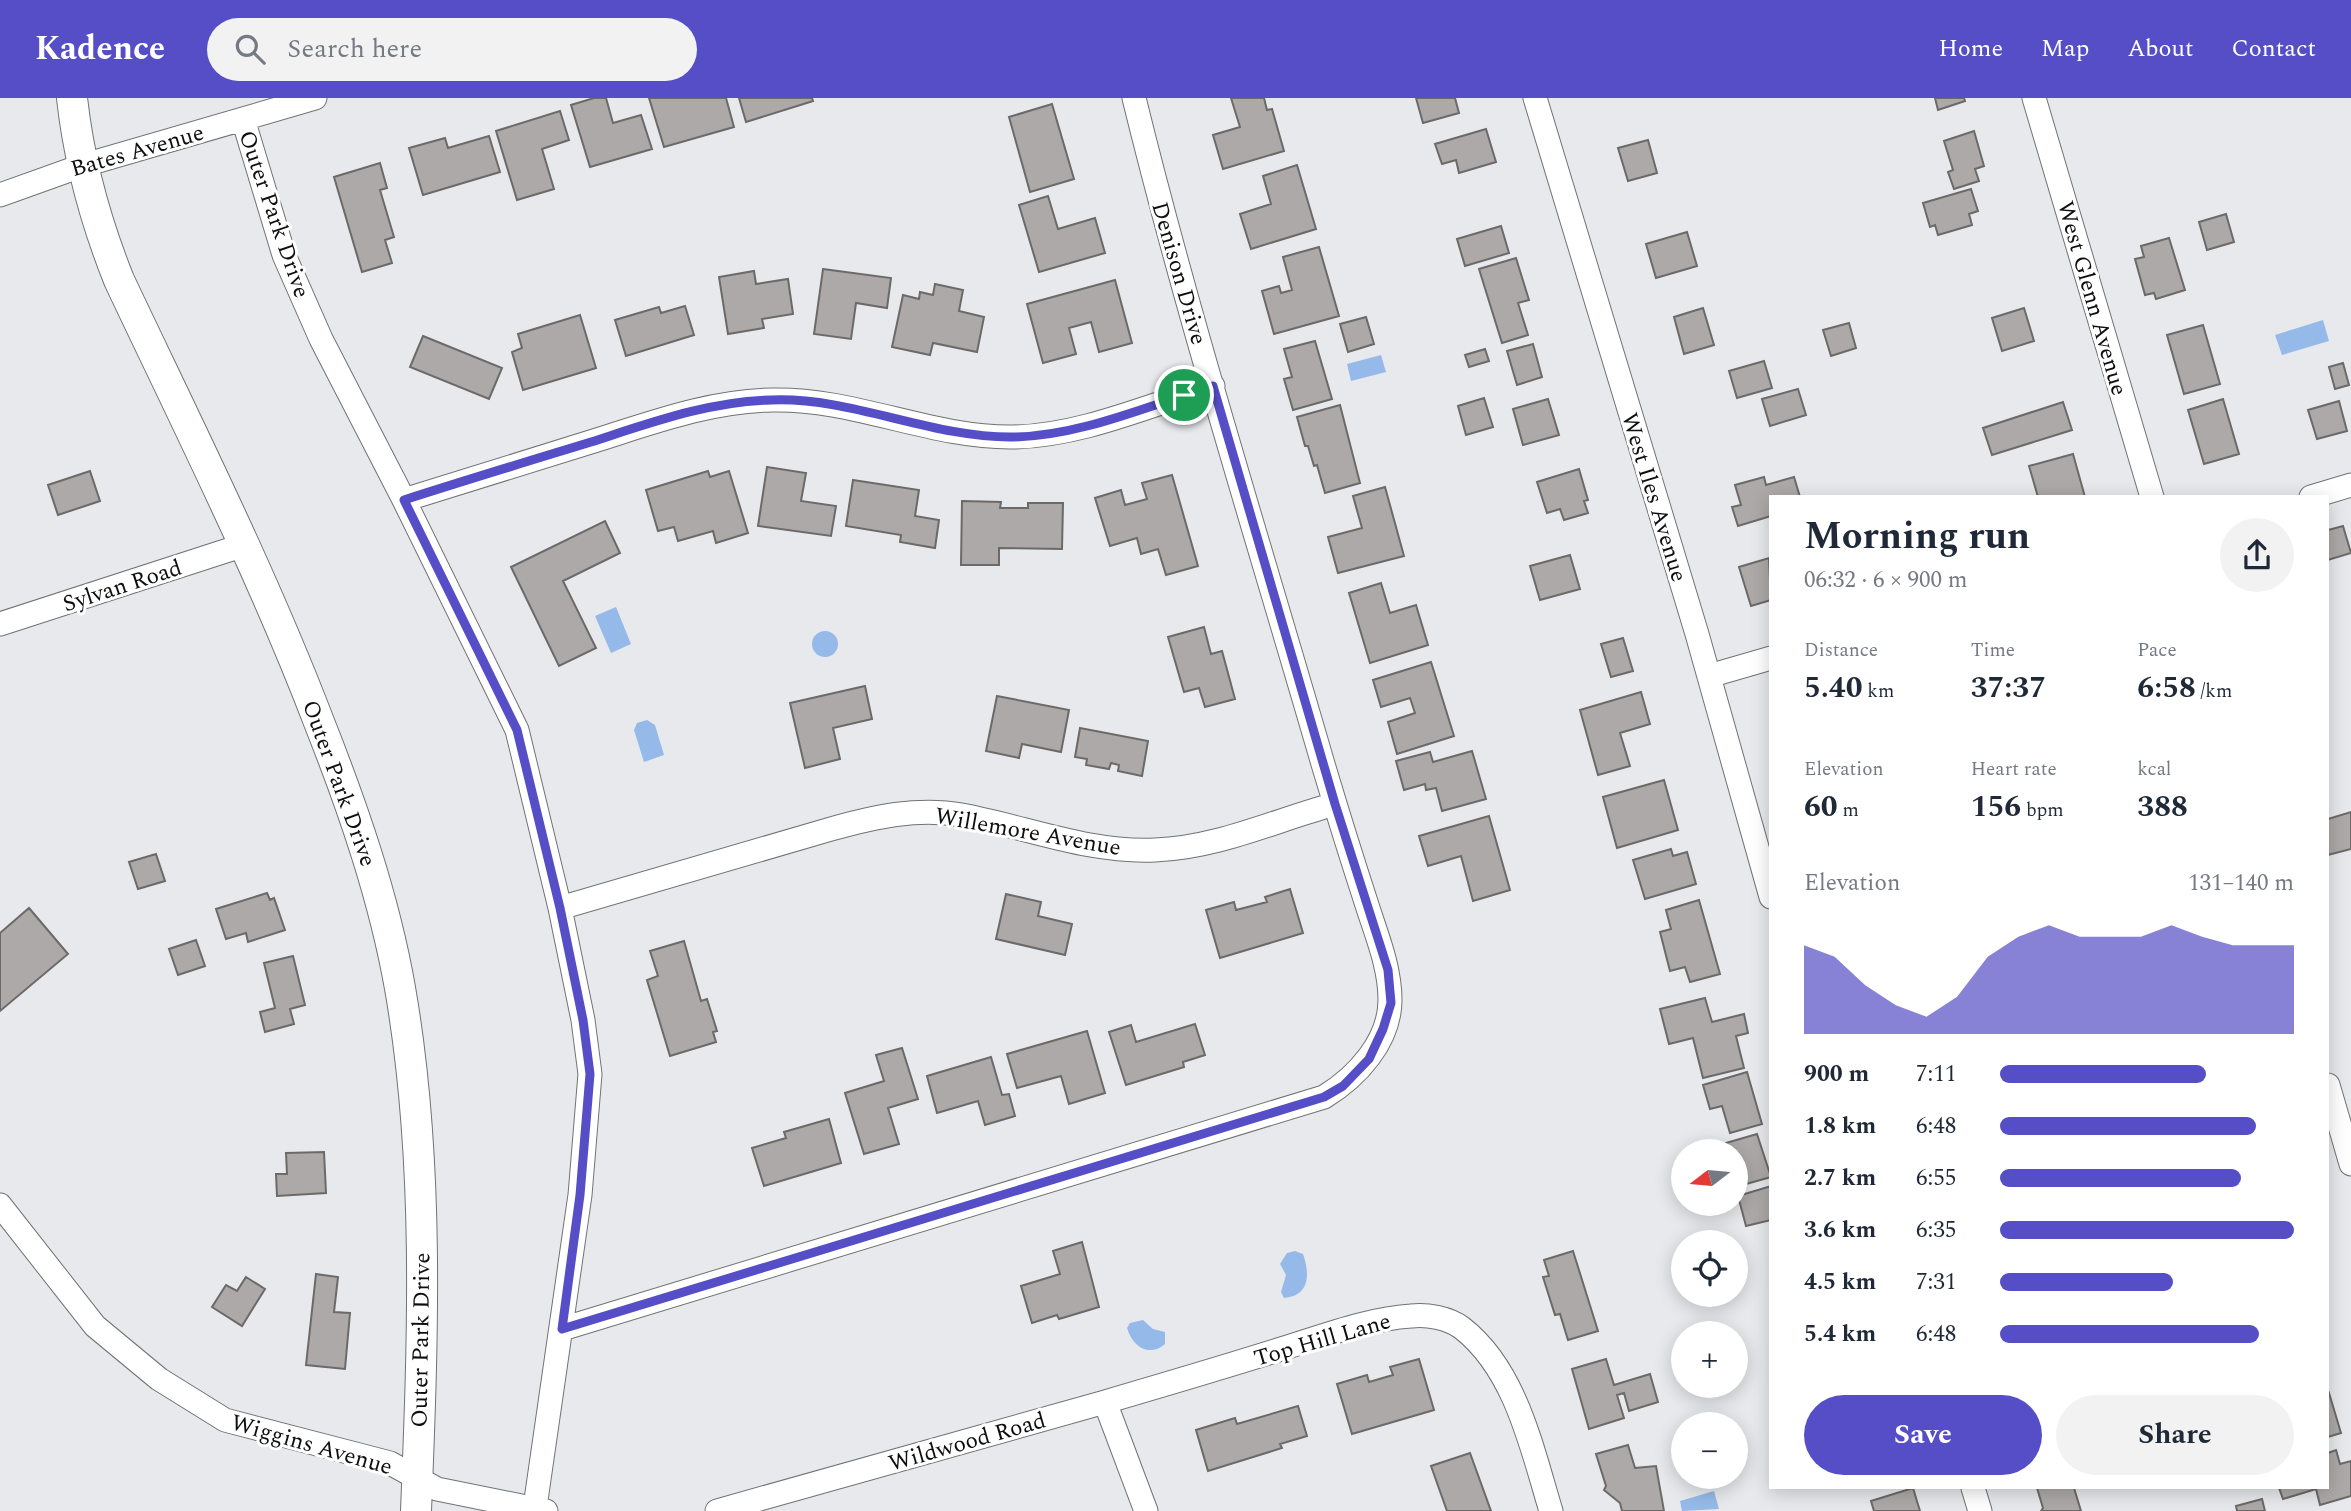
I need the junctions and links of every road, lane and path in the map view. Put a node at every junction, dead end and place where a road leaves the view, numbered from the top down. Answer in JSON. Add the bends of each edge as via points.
{"nodes":[{"id":1,"x":72,"y":98,"type":"edge"},
{"id":2,"x":315,"y":98,"type":"edge"},
{"id":3,"x":1134,"y":98,"type":"edge"},
{"id":4,"x":1535,"y":98,"type":"edge"},
{"id":5,"x":2034,"y":98,"type":"edge"},
{"id":6,"x":243,"y":120,"type":"junction"},
{"id":7,"x":81,"y":166,"type":"junction"},
{"id":8,"x":0,"y":195,"type":"edge"},
{"id":9,"x":1213,"y":386,"type":"junction"},
{"id":10,"x":2351,"y":485,"type":"edge"},
{"id":11,"x":2151,"y":495,"type":"edge"},
{"id":12,"x":2318,"y":495,"type":"edge"},
{"id":13,"x":404,"y":500,"type":"junction"},
{"id":14,"x":244,"y":545,"type":"junction"},
{"id":15,"x":0,"y":624,"type":"edge"},
{"id":16,"x":1769,"y":659,"type":"edge"},
{"id":17,"x":1709,"y":676,"type":"junction"},
{"id":18,"x":1335,"y":804,"type":"junction"},
{"id":19,"x":1769,"y":890,"type":"edge"},
{"id":20,"x":560,"y":908,"type":"junction"},
{"id":21,"x":2329,"y":1088,"type":"edge"},
{"id":22,"x":2351,"y":1164,"type":"edge"},
{"id":23,"x":4,"y":1220,"type":"edge"},
{"id":24,"x":562,"y":1329,"type":"junction"},
{"id":25,"x":1105,"y":1402,"type":"junction"},
{"id":26,"x":417,"y":1478,"type":"junction"},
{"id":27,"x":1973,"y":1489,"type":"edge"},
{"id":28,"x":541,"y":1509,"type":"edge"},
{"id":29,"x":416,"y":1511,"type":"edge"},
{"id":30,"x":717,"y":1511,"type":"edge"},
{"id":31,"x":1146,"y":1511,"type":"edge"},
{"id":32,"x":1551,"y":1511,"type":"edge"},
{"id":33,"x":1980,"y":1511,"type":"edge"}],
"edges":[{"from":1,"to":7,"type":"street","name":"Outer Park Drive"},
{"from":2,"to":6,"type":"street","name":"Bates Avenue"},
{"from":3,"to":9,"type":"street","name":"Denison Drive","via":[[1167,232]]},
{"from":4,"to":17,"type":"street","name":"West Iles Avenue"},
{"from":5,"to":11,"type":"street","name":"West Glenn Avenue"},
{"from":6,"to":7,"type":"street","name":"Bates Avenue"},
{"from":6,"to":13,"type":"street","name":"Outer Park Drive","via":[[284,255],[321,339]]},
{"from":7,"to":8,"type":"street","name":"Bates Avenue"},
{"from":7,"to":14,"type":"street","name":"Outer Park Drive","via":[[119,280]]},
{"from":9,"to":13,"type":"street","via":[[1094,423],[1012,437],[928,427],[809,401],[771,400],[693,410]]},
{"from":9,"to":18,"type":"street","name":"Denison Drive"},
{"from":10,"to":12,"type":"street"},
{"from":13,"to":20,"type":"street","name":"Outer Park Drive","via":[[517,730]]},
{"from":14,"to":15,"type":"street","name":"Sylvan Road"},
{"from":14,"to":26,"type":"street","name":"Outer Park Drive","via":[[342,781],[374,881],[400,986],[412,1080],[421,1228]]},
{"from":16,"to":17,"type":"street"},
{"from":17,"to":19,"type":"street","name":"West Iles Avenue"},
{"from":18,"to":20,"type":"street","name":"Willemore Avenue","via":[[1222,839],[1155,850],[1073,841],[960,815],[912,812],[855,822]]},
{"from":18,"to":24,"type":"street","name":"Denison Drive","via":[[1388,970],[1391,1003],[1369,1059],[1343,1086],[1324,1097]]},
{"from":20,"to":24,"type":"street","name":"Outer Park Drive","via":[[590,1074]]},
{"from":21,"to":22,"type":"street"},
{"from":23,"to":26,"type":"street","name":"Wiggins Avenue","via":[[95,1326],[159,1380],[225,1420],[390,1463]]},
{"from":24,"to":28,"type":"street","name":"Outer Park Drive"},
{"from":25,"to":30,"type":"street","name":"Wildwood Road"},
{"from":25,"to":31,"type":"street"},
{"from":25,"to":32,"type":"street","name":"Top Hill Lane","via":[[1357,1326],[1413,1315],[1440,1318],[1473,1338],[1508,1388]]},
{"from":26,"to":28,"type":"street","via":[[437,1489]]},
{"from":26,"to":29,"type":"street","name":"Outer Park Drive"},
{"from":27,"to":33,"type":"street"}]}
